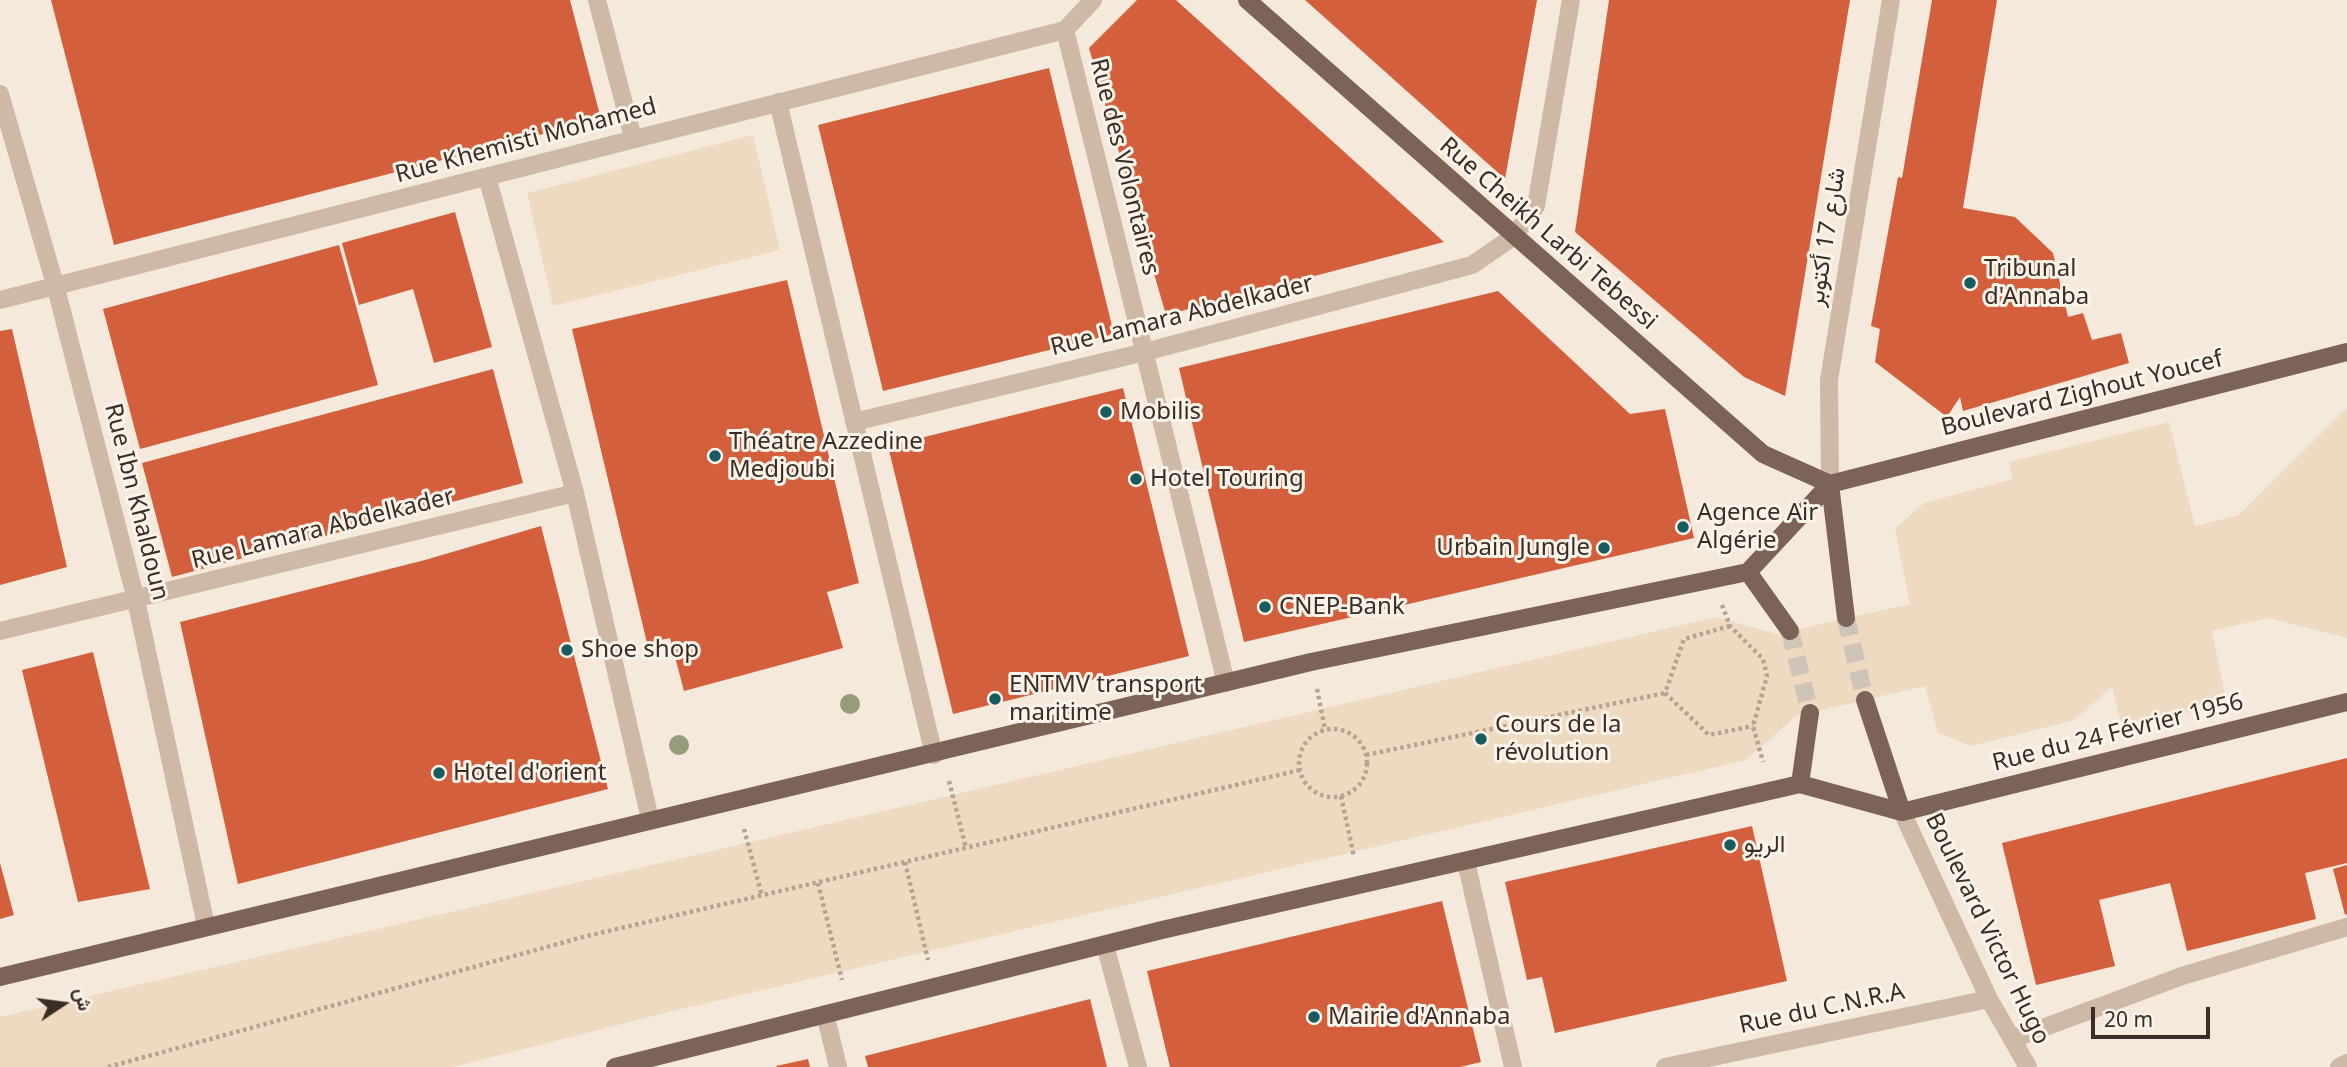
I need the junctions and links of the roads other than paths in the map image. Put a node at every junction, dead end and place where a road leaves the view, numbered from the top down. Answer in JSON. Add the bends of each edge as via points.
{"nodes":[{"id":1,"x":597,"y":0,"type":"edge"},
{"id":2,"x":1093,"y":0,"type":"edge"},
{"id":3,"x":1247,"y":0,"type":"edge"},
{"id":4,"x":1571,"y":0,"type":"edge"},
{"id":5,"x":1891,"y":0,"type":"edge"},
{"id":6,"x":1065,"y":30,"type":"junction"},
{"id":7,"x":0,"y":94,"type":"edge"},
{"id":8,"x":778,"y":102,"type":"junction"},
{"id":9,"x":633,"y":138,"type":"junction"},
{"id":10,"x":487,"y":177,"type":"junction"},
{"id":11,"x":1513,"y":237,"type":"junction"},
{"id":12,"x":56,"y":288,"type":"junction"},
{"id":13,"x":0,"y":300,"type":"edge"},
{"id":14,"x":2346,"y":349,"type":"edge"},
{"id":15,"x":1145,"y":352,"type":"junction"},
{"id":16,"x":854,"y":422,"type":"junction"},
{"id":17,"x":1830,"y":484,"type":"junction"},
{"id":18,"x":575,"y":493,"type":"junction"},
{"id":19,"x":1748,"y":572,"type":"junction"},
{"id":20,"x":136,"y":600,"type":"junction"},
{"id":21,"x":1846,"y":618,"type":"tunnel mouth"},
{"id":22,"x":0,"y":631,"type":"edge"},
{"id":23,"x":1790,"y":631,"type":"tunnel mouth"},
{"id":24,"x":1226,"y":683,"type":"junction"},
{"id":25,"x":1865,"y":700,"type":"tunnel mouth"},
{"id":26,"x":2347,"y":702,"type":"edge"},
{"id":27,"x":1810,"y":713,"type":"tunnel mouth"},
{"id":28,"x":934,"y":755,"type":"junction"},
{"id":29,"x":1800,"y":784,"type":"junction"},
{"id":30,"x":1902,"y":813,"type":"junction"},
{"id":31,"x":650,"y":819,"type":"junction"},
{"id":32,"x":1466,"y":862,"type":"junction"},
{"id":33,"x":206,"y":926,"type":"junction"},
{"id":34,"x":2347,"y":927,"type":"edge"},
{"id":35,"x":1105,"y":945,"type":"junction"},
{"id":36,"x":0,"y":976,"type":"edge"},
{"id":37,"x":1989,"y":999,"type":"junction"},
{"id":38,"x":825,"y":1014,"type":"junction"},
{"id":39,"x":2013,"y":1039,"type":"junction"},
{"id":40,"x":2347,"y":1063,"type":"edge"},
{"id":41,"x":615,"y":1067,"type":"edge"},
{"id":42,"x":838,"y":1067,"type":"edge"},
{"id":43,"x":1138,"y":1067,"type":"edge"},
{"id":44,"x":1513,"y":1067,"type":"edge"},
{"id":45,"x":1665,"y":1067,"type":"edge"},
{"id":46,"x":2028,"y":1067,"type":"edge"},
{"id":47,"x":2339,"y":1067,"type":"edge"}],
"edges":[{"from":1,"to":9,"type":"street"},
{"from":2,"to":6,"type":"street"},
{"from":3,"to":11,"type":"main road","name":"Rue Cheikh Larbi Tebessi"},
{"from":4,"to":11,"type":"street","name":"Rue Lamara Abdelkader","via":[[1536,206]]},
{"from":5,"to":17,"type":"street","name":"شارع 17 أكتوبر","via":[[1829,380]]},
{"from":6,"to":8,"type":"street","name":"Rue Khemisti Mohamed"},
{"from":6,"to":15,"type":"street","name":"Rue des Volontaires"},
{"from":7,"to":12,"type":"street","name":"Rue Ibn Khaldoun"},
{"from":8,"to":9,"type":"street","name":"Rue Khemisti Mohamed"},
{"from":8,"to":16,"type":"street"},
{"from":9,"to":10,"type":"street","name":"Rue Khemisti Mohamed"},
{"from":10,"to":12,"type":"street","name":"Rue Khemisti Mohamed"},
{"from":10,"to":18,"type":"street"},
{"from":11,"to":15,"type":"street","name":"Rue Lamara Abdelkader","via":[[1472,265]]},
{"from":11,"to":17,"type":"main road","name":"Rue Cheikh Larbi Tebessi","via":[[1763,454]]},
{"from":12,"to":13,"type":"street","name":"Rue Khemisti Mohamed"},
{"from":12,"to":20,"type":"street","name":"Rue Ibn Khaldoun"},
{"from":14,"to":17,"type":"main road","name":"Boulevard Zighout Youcef"},
{"from":15,"to":16,"type":"street","name":"Rue Lamara Abdelkader"},
{"from":15,"to":24,"type":"street","name":"Rue des Volontaires"},
{"from":16,"to":28,"type":"street"},
{"from":17,"to":19,"type":"main road"},
{"from":17,"to":21,"type":"main road"},
{"from":18,"to":20,"type":"street","name":"Rue Lamara Abdelkader"},
{"from":18,"to":31,"type":"street"},
{"from":19,"to":23,"type":"main road"},
{"from":19,"to":24,"type":"main road"},
{"from":20,"to":22,"type":"street","name":"Rue Lamara Abdelkader"},
{"from":20,"to":33,"type":"street","name":"Rue Ibn Khaldoun"},
{"from":24,"to":28,"type":"main road"},
{"from":25,"to":30,"type":"main road"},
{"from":26,"to":30,"type":"main road","name":"Rue du 24 Février 1956"},
{"from":27,"to":29,"type":"main road"},
{"from":28,"to":31,"type":"main road"},
{"from":29,"to":30,"type":"main road"},
{"from":29,"to":32,"type":"main road"},
{"from":30,"to":37,"type":"street","name":"Boulevard Victor Hugo"},
{"from":31,"to":33,"type":"main road"},
{"from":32,"to":35,"type":"main road"},
{"from":32,"to":44,"type":"street"},
{"from":33,"to":36,"type":"main road"},
{"from":34,"to":39,"type":"street","via":[[2182,976]]},
{"from":35,"to":38,"type":"main road"},
{"from":35,"to":43,"type":"street"},
{"from":37,"to":39,"type":"street","name":"Boulevard Victor Hugo"},
{"from":37,"to":45,"type":"street","name":"Rue du C.N.R.A"},
{"from":38,"to":41,"type":"main road"},
{"from":38,"to":42,"type":"street"},
{"from":39,"to":46,"type":"street","name":"Boulevard Victor Hugo"},
{"from":40,"to":47,"type":"street"}]}
